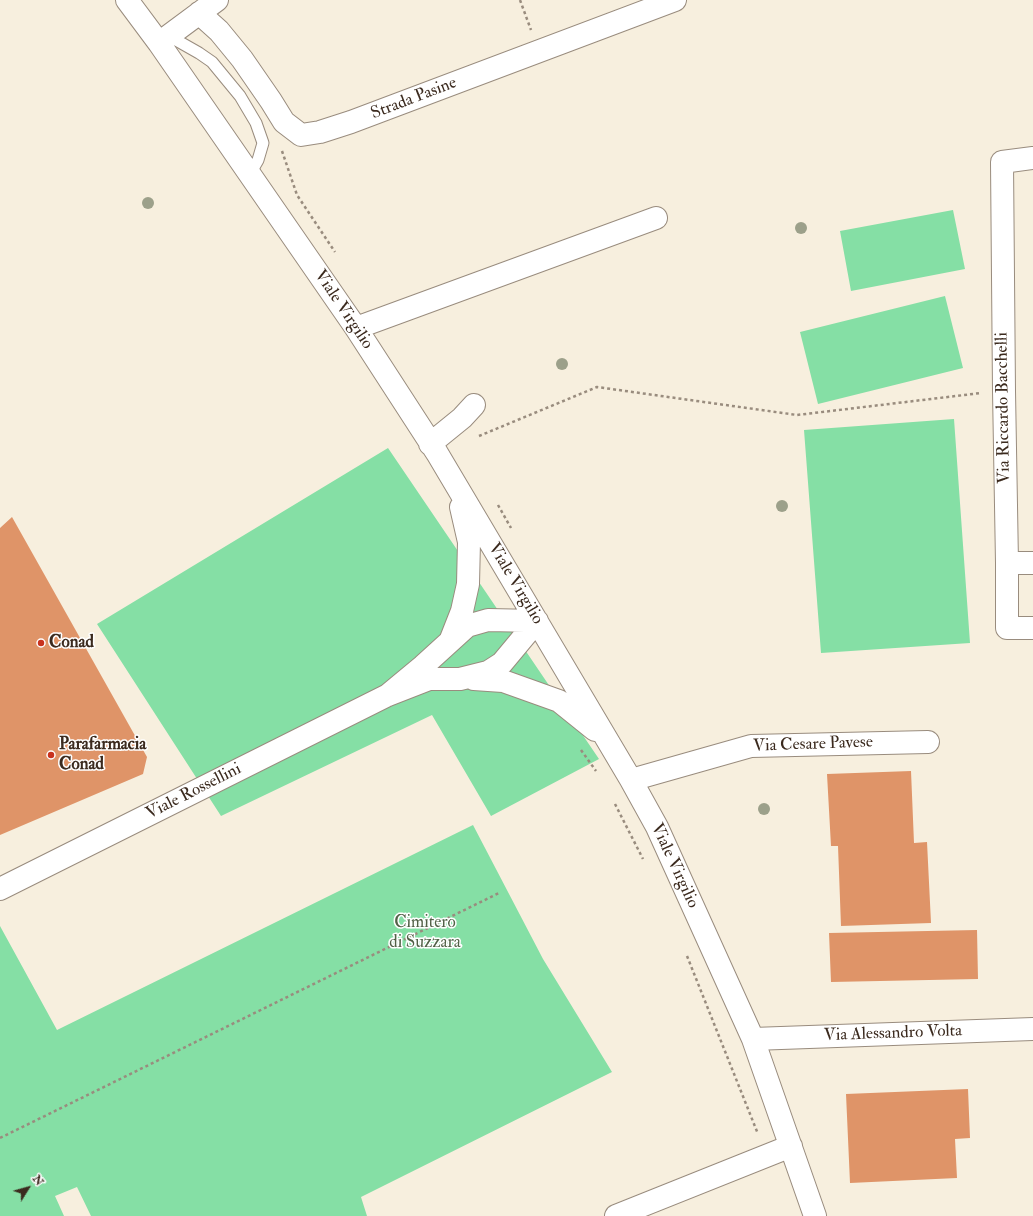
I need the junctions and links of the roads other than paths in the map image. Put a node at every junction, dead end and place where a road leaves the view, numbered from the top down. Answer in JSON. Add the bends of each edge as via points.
{"nodes":[{"id":1,"x":127,"y":0,"type":"edge"},
{"id":2,"x":217,"y":0,"type":"edge"},
{"id":3,"x":674,"y":0,"type":"edge"},
{"id":4,"x":199,"y":12,"type":"junction"},
{"id":5,"x":164,"y":39,"type":"junction"},
{"id":6,"x":1033,"y":158,"type":"edge"},
{"id":7,"x":250,"y":174,"type":"junction"},
{"id":8,"x":656,"y":218,"type":"dead end"},
{"id":9,"x":356,"y":328,"type":"junction"},
{"id":10,"x":474,"y":405,"type":"dead end"},
{"id":11,"x":430,"y":444,"type":"junction"},
{"id":12,"x":454,"y":483,"type":"junction"},
{"id":13,"x":1007,"y":563,"type":"junction"},
{"id":14,"x":1033,"y":563,"type":"edge"},
{"id":15,"x":537,"y":621,"type":"junction"},
{"id":16,"x":1033,"y":628,"type":"edge"},
{"id":17,"x":450,"y":641,"type":"junction"},
{"id":18,"x":460,"y":679,"type":"junction"},
{"id":19,"x":388,"y":695,"type":"junction"},
{"id":20,"x":606,"y":738,"type":"junction"},
{"id":21,"x":928,"y":742,"type":"dead end"},
{"id":22,"x":631,"y":780,"type":"junction"},
{"id":23,"x":0,"y":889,"type":"edge"},
{"id":24,"x":1033,"y":1029,"type":"edge"},
{"id":25,"x":753,"y":1039,"type":"junction"},
{"id":26,"x":791,"y":1146,"type":"junction"},
{"id":27,"x":616,"y":1216,"type":"edge"},
{"id":28,"x":815,"y":1216,"type":"edge"}],
"edges":[{"from":1,"to":5,"type":"street","name":"Viale Virgilio"},
{"from":2,"to":4,"type":"street"},
{"from":3,"to":4,"type":"street","name":"Strada Pasine","via":[[350,122],[320,132],[300,134],[284,122],[242,59]]},
{"from":4,"to":5,"type":"street"},
{"from":5,"to":7,"type":"street","name":"Viale Virgilio"},
{"from":5,"to":7,"type":"lane","via":[[199,53],[212,62],[240,96],[256,123],[263,143]]},
{"from":6,"to":13,"type":"street","name":"Via Riccardo Bacchelli","via":[[1002,162]]},
{"from":7,"to":9,"type":"street","name":"Viale Virgilio"},
{"from":8,"to":9,"type":"street"},
{"from":9,"to":11,"type":"street","name":"Viale Virgilio"},
{"from":10,"to":11,"type":"street","via":[[458,422]]},
{"from":11,"to":12,"type":"street","name":"Viale Virgilio"},
{"from":12,"to":15,"type":"street","name":"Viale Virgilio"},
{"from":12,"to":17,"type":"street","via":[[469,542],[466,591],[462,611]]},
{"from":13,"to":14,"type":"street"},
{"from":13,"to":16,"type":"street","name":"Via Riccardo Bacchelli","via":[[1007,628]]},
{"from":15,"to":17,"type":"street","via":[[488,620],[467,626]]},
{"from":15,"to":18,"type":"street","via":[[502,663],[488,672]]},
{"from":15,"to":20,"type":"street","name":"Viale Virgilio"},
{"from":17,"to":19,"type":"street"},
{"from":18,"to":19,"type":"street","via":[[429,680]]},
{"from":18,"to":20,"type":"street","via":[[503,681],[559,701]]},
{"from":19,"to":23,"type":"street","name":"Viale Rossellini"},
{"from":20,"to":22,"type":"street","name":"Viale Virgilio"},
{"from":21,"to":22,"type":"street","name":"Via Cesare Pavese","via":[[751,746]]},
{"from":22,"to":25,"type":"street","name":"Viale Virgilio","via":[[656,827]]},
{"from":24,"to":25,"type":"street","name":"Via Alessandro Volta"},
{"from":25,"to":26,"type":"street","name":"Viale Virgilio"},
{"from":26,"to":27,"type":"street"},
{"from":26,"to":28,"type":"street","name":"Viale Virgilio"}]}
